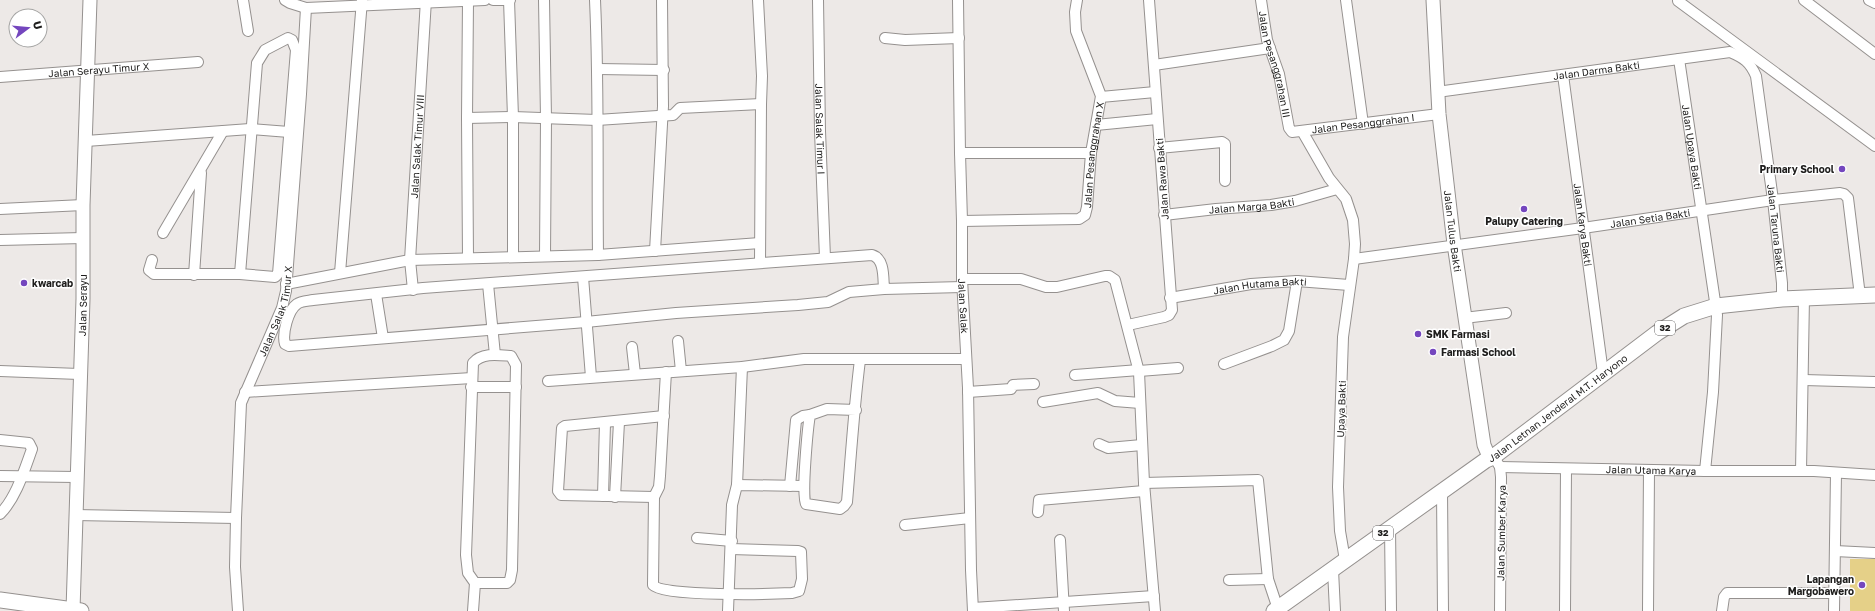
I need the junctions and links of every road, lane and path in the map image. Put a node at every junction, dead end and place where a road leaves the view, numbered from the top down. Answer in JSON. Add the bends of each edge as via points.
{"nodes":[{"id":1,"x":90,"y":0,"type":"edge"},
{"id":2,"x":243,"y":0,"type":"edge"},
{"id":3,"x":485,"y":0,"type":"edge"},
{"id":4,"x":493,"y":0,"type":"edge"},
{"id":5,"x":510,"y":0,"type":"edge"},
{"id":6,"x":544,"y":0,"type":"edge"},
{"id":7,"x":595,"y":0,"type":"edge"},
{"id":8,"x":662,"y":0,"type":"edge"},
{"id":9,"x":758,"y":0,"type":"edge"},
{"id":10,"x":818,"y":0,"type":"edge"},
{"id":11,"x":958,"y":0,"type":"edge"},
{"id":12,"x":1077,"y":0,"type":"edge"},
{"id":13,"x":1149,"y":0,"type":"edge"},
{"id":14,"x":1261,"y":0,"type":"edge"},
{"id":15,"x":1346,"y":0,"type":"edge"},
{"id":16,"x":1433,"y":0,"type":"edge"},
{"id":17,"x":1678,"y":0,"type":"edge"},
{"id":18,"x":1804,"y":0,"type":"edge"},
{"id":19,"x":1869,"y":0,"type":"edge"},
{"id":20,"x":468,"y":1,"type":"junction"},
{"id":21,"x":287,"y":2,"type":"edge"},
{"id":22,"x":426,"y":2,"type":"edge"},
{"id":23,"x":362,"y":3,"type":"edge"},
{"id":24,"x":1875,"y":3,"type":"edge"},
{"id":25,"x":304,"y":7,"type":"junction"},
{"id":26,"x":248,"y":31,"type":"dead end"},
{"id":27,"x":885,"y":38,"type":"dead end"},
{"id":28,"x":959,"y":38,"type":"junction"},
{"id":29,"x":1270,"y":48,"type":"junction"},
{"id":30,"x":1875,"y":54,"type":"edge"},
{"id":31,"x":1680,"y":59,"type":"junction"},
{"id":32,"x":198,"y":62,"type":"dead end"},
{"id":33,"x":1154,"y":65,"type":"junction"},
{"id":34,"x":1752,"y":65,"type":"joint"},
{"id":35,"x":598,"y":69,"type":"junction"},
{"id":36,"x":664,"y":70,"type":"junction"},
{"id":37,"x":88,"y":71,"type":"junction"},
{"id":38,"x":1563,"y":75,"type":"junction"},
{"id":39,"x":0,"y":77,"type":"edge"},
{"id":40,"x":1155,"y":92,"type":"junction"},
{"id":41,"x":1437,"y":92,"type":"junction"},
{"id":42,"x":1101,"y":98,"type":"junction"},
{"id":43,"x":760,"y":104,"type":"junction"},
{"id":44,"x":1439,"y":114,"type":"junction"},
{"id":45,"x":662,"y":116,"type":"junction"},
{"id":46,"x":513,"y":117,"type":"junction"},
{"id":47,"x":467,"y":118,"type":"junction"},
{"id":48,"x":546,"y":118,"type":"junction"},
{"id":49,"x":1157,"y":119,"type":"junction"},
{"id":50,"x":597,"y":120,"type":"junction"},
{"id":51,"x":1363,"y":124,"type":"junction"},
{"id":52,"x":1096,"y":125,"type":"junction"},
{"id":53,"x":1290,"y":128,"type":"joint"},
{"id":54,"x":250,"y":129,"type":"junction"},
{"id":55,"x":217,"y":131,"type":"junction"},
{"id":56,"x":1302,"y":131,"type":"junction"},
{"id":57,"x":288,"y":132,"type":"junction"},
{"id":58,"x":86,"y":141,"type":"junction"},
{"id":59,"x":1875,"y":146,"type":"edge"},
{"id":60,"x":1159,"y":148,"type":"junction"},
{"id":61,"x":960,"y":153,"type":"junction"},
{"id":62,"x":1091,"y":153,"type":"junction"},
{"id":63,"x":201,"y":171,"type":"junction"},
{"id":64,"x":1225,"y":181,"type":"dead end"},
{"id":65,"x":1337,"y":189,"type":"junction"},
{"id":66,"x":1773,"y":200,"type":"junction"},
{"id":67,"x":83,"y":205,"type":"junction"},
{"id":68,"x":0,"y":209,"type":"edge"},
{"id":69,"x":1700,"y":212,"type":"junction"},
{"id":70,"x":1164,"y":215,"type":"junction"},
{"id":71,"x":962,"y":221,"type":"junction"},
{"id":72,"x":1583,"y":228,"type":"junction"},
{"id":73,"x":163,"y":233,"type":"dead end"},
{"id":74,"x":84,"y":238,"type":"junction"},
{"id":75,"x":0,"y":240,"type":"edge"},
{"id":76,"x":760,"y":242,"type":"junction"},
{"id":77,"x":1454,"y":244,"type":"junction"},
{"id":78,"x":655,"y":252,"type":"junction"},
{"id":79,"x":598,"y":255,"type":"junction"},
{"id":80,"x":545,"y":256,"type":"junction"},
{"id":81,"x":514,"y":257,"type":"junction"},
{"id":82,"x":468,"y":258,"type":"junction"},
{"id":83,"x":825,"y":258,"type":"junction"},
{"id":84,"x":1354,"y":259,"type":"junction"},
{"id":85,"x":152,"y":260,"type":"dead end"},
{"id":86,"x":410,"y":260,"type":"junction"},
{"id":87,"x":760,"y":263,"type":"junction"},
{"id":88,"x":340,"y":273,"type":"junction"},
{"id":89,"x":240,"y":274,"type":"junction"},
{"id":90,"x":194,"y":275,"type":"junction"},
{"id":91,"x":583,"y":277,"type":"junction"},
{"id":92,"x":1297,"y":281,"type":"junction"},
{"id":93,"x":962,"y":283,"type":"junction"},
{"id":94,"x":286,"y":284,"type":"junction"},
{"id":95,"x":488,"y":284,"type":"junction"},
{"id":96,"x":1349,"y":285,"type":"junction"},
{"id":97,"x":884,"y":289,"type":"junction"},
{"id":98,"x":412,"y":290,"type":"junction"},
{"id":99,"x":376,"y":294,"type":"junction"},
{"id":100,"x":1875,"y":295,"type":"edge"},
{"id":101,"x":1860,"y":296,"type":"junction"},
{"id":102,"x":1804,"y":297,"type":"junction"},
{"id":103,"x":1170,"y":298,"type":"junction"},
{"id":104,"x":1782,"y":299,"type":"junction"},
{"id":105,"x":1716,"y":306,"type":"junction"},
{"id":106,"x":1506,"y":313,"type":"dead end"},
{"id":107,"x":1464,"y":318,"type":"junction"},
{"id":108,"x":586,"y":322,"type":"junction"},
{"id":109,"x":1128,"y":326,"type":"junction"},
{"id":110,"x":492,"y":328,"type":"junction"},
{"id":111,"x":383,"y":338,"type":"junction"},
{"id":112,"x":678,"y":341,"type":"dead end"},
{"id":113,"x":632,"y":347,"type":"dead end"},
{"id":114,"x":495,"y":355,"type":"junction"},
{"id":115,"x":860,"y":360,"type":"junction"},
{"id":116,"x":966,"y":360,"type":"junction"},
{"id":117,"x":1224,"y":364,"type":"dead end"},
{"id":118,"x":742,"y":367,"type":"junction"},
{"id":119,"x":1178,"y":368,"type":"dead end"},
{"id":120,"x":0,"y":371,"type":"edge"},
{"id":121,"x":681,"y":371,"type":"junction"},
{"id":122,"x":1139,"y":371,"type":"junction"},
{"id":123,"x":666,"y":372,"type":"junction"},
{"id":124,"x":1603,"y":373,"type":"junction"},
{"id":125,"x":80,"y":374,"type":"junction"},
{"id":126,"x":635,"y":374,"type":"junction"},
{"id":127,"x":1075,"y":375,"type":"dead end"},
{"id":128,"x":591,"y":377,"type":"junction"},
{"id":129,"x":1804,"y":380,"type":"junction"},
{"id":130,"x":548,"y":381,"type":"dead end"},
{"id":131,"x":472,"y":382,"type":"junction"},
{"id":132,"x":1875,"y":382,"type":"edge"},
{"id":133,"x":1034,"y":384,"type":"dead end"},
{"id":134,"x":516,"y":386,"type":"junction"},
{"id":135,"x":245,"y":392,"type":"junction"},
{"id":136,"x":968,"y":392,"type":"junction"},
{"id":137,"x":1042,"y":402,"type":"dead end"},
{"id":138,"x":1140,"y":403,"type":"junction"},
{"id":139,"x":856,"y":410,"type":"junction"},
{"id":140,"x":810,"y":415,"type":"junction"},
{"id":141,"x":664,"y":416,"type":"junction"},
{"id":142,"x":619,"y":422,"type":"junction"},
{"id":143,"x":605,"y":423,"type":"junction"},
{"id":144,"x":0,"y":440,"type":"edge"},
{"id":145,"x":1099,"y":444,"type":"dead end"},
{"id":146,"x":1142,"y":445,"type":"junction"},
{"id":147,"x":1497,"y":462,"type":"junction"},
{"id":148,"x":1566,"y":469,"type":"junction"},
{"id":149,"x":1649,"y":470,"type":"junction"},
{"id":150,"x":1705,"y":471,"type":"junction"},
{"id":151,"x":1801,"y":471,"type":"junction"},
{"id":152,"x":1832,"y":473,"type":"junction"},
{"id":153,"x":1875,"y":475,"type":"edge"},
{"id":154,"x":0,"y":476,"type":"edge"},
{"id":155,"x":22,"y":476,"type":"junction"},
{"id":156,"x":76,"y":477,"type":"junction"},
{"id":157,"x":737,"y":485,"type":"junction"},
{"id":158,"x":790,"y":486,"type":"junction"},
{"id":159,"x":804,"y":486,"type":"junction"},
{"id":160,"x":1144,"y":487,"type":"junction"},
{"id":161,"x":1442,"y":491,"type":"junction"},
{"id":162,"x":603,"y":496,"type":"junction"},
{"id":163,"x":615,"y":497,"type":"junction"},
{"id":164,"x":654,"y":497,"type":"junction"},
{"id":165,"x":1038,"y":512,"type":"dead end"},
{"id":166,"x":0,"y":514,"type":"edge"},
{"id":167,"x":76,"y":515,"type":"junction"},
{"id":168,"x":236,"y":518,"type":"junction"},
{"id":169,"x":970,"y":518,"type":"junction"},
{"id":170,"x":905,"y":525,"type":"dead end"},
{"id":171,"x":1390,"y":528,"type":"junction"},
{"id":172,"x":697,"y":538,"type":"dead end"},
{"id":173,"x":1060,"y":540,"type":"dead end"},
{"id":174,"x":731,"y":545,"type":"junction"},
{"id":175,"x":1835,"y":551,"type":"junction"},
{"id":176,"x":1875,"y":553,"type":"edge"},
{"id":177,"x":1345,"y":560,"type":"junction"},
{"id":178,"x":1333,"y":570,"type":"junction"},
{"id":179,"x":1268,"y":578,"type":"junction"},
{"id":180,"x":1229,"y":580,"type":"dead end"},
{"id":181,"x":475,"y":583,"type":"junction"},
{"id":182,"x":1834,"y":593,"type":"junction"},
{"id":183,"x":730,"y":595,"type":"junction"},
{"id":184,"x":1154,"y":596,"type":"junction"},
{"id":185,"x":9,"y":604,"type":"edge"},
{"id":186,"x":1064,"y":606,"type":"edge"},
{"id":187,"x":973,"y":610,"type":"edge"},
{"id":188,"x":1276,"y":610,"type":"edge"},
{"id":189,"x":75,"y":611,"type":"edge"},
{"id":190,"x":238,"y":611,"type":"edge"},
{"id":191,"x":473,"y":611,"type":"edge"},
{"id":192,"x":728,"y":611,"type":"edge"},
{"id":193,"x":1155,"y":611,"type":"edge"},
{"id":194,"x":1335,"y":611,"type":"edge"},
{"id":195,"x":1391,"y":611,"type":"edge"},
{"id":196,"x":1443,"y":611,"type":"edge"},
{"id":197,"x":1500,"y":611,"type":"edge"},
{"id":198,"x":1565,"y":611,"type":"edge"},
{"id":199,"x":1648,"y":611,"type":"edge"},
{"id":200,"x":1722,"y":611,"type":"edge"},
{"id":201,"x":1834,"y":611,"type":"edge"}],
"edges":[{"from":1,"to":37,"type":"main road","name":"Jalan Serayu"},
{"from":2,"to":26,"type":"street"},
{"from":3,"to":20,"type":"street"},
{"from":4,"to":5,"type":"street"},
{"from":5,"to":46,"type":"street"},
{"from":6,"to":48,"type":"street"},
{"from":7,"to":35,"type":"street"},
{"from":8,"to":36,"type":"street"},
{"from":9,"to":43,"type":"street","via":[[762,76]]},
{"from":10,"to":83,"type":"street","name":"Jalan Salak Timur I"},
{"from":11,"to":28,"type":"street","name":"Jalan Salak"},
{"from":12,"to":42,"type":"street","name":"Jalan Pesanggrahan X","via":[[1076,31],[1100,89]]},
{"from":13,"to":33,"type":"street","name":"Jalan Rawa Bakti"},
{"from":14,"to":29,"type":"street","name":"Jalan Pesanggrahan III","via":[[1266,40]]},
{"from":15,"to":51,"type":"street"},
{"from":16,"to":41,"type":"main road","name":"Jalan Tulus Bakti"},
{"from":17,"to":59,"type":"street"},
{"from":18,"to":30,"type":"street"},
{"from":19,"to":24,"type":"street"},
{"from":20,"to":22,"type":"street"},
{"from":20,"to":47,"type":"street"},
{"from":21,"to":25,"type":"street"},
{"from":22,"to":23,"type":"street"},
{"from":22,"to":86,"type":"street","name":"Jalan Salak Timur VIII"},
{"from":23,"to":25,"type":"street"},
{"from":23,"to":88,"type":"street"},
{"from":25,"to":94,"type":"street","name":"Jalan Salak Timur X","via":[[301,94]]},
{"from":27,"to":28,"type":"street"},
{"from":28,"to":61,"type":"street","name":"Jalan Salak"},
{"from":29,"to":33,"type":"street"},
{"from":29,"to":53,"type":"street","name":"Jalan Pesanggrahan III"},
{"from":31,"to":34,"type":"street","name":"Jalan Darma Bakti","via":[[1730,52],[1745,58]]},
{"from":31,"to":38,"type":"street","name":"Jalan Darma Bakti"},
{"from":31,"to":69,"type":"street","name":"Jalan Upaya Bakti"},
{"from":32,"to":37,"type":"street","name":"Jalan Serayu Timur X"},
{"from":33,"to":40,"type":"street","name":"Jalan Rawa Bakti"},
{"from":34,"to":66,"type":"street","name":"Jalan Taruna Bakti","via":[[1756,76]]},
{"from":35,"to":36,"type":"street"},
{"from":35,"to":50,"type":"street"},
{"from":36,"to":45,"type":"street"},
{"from":37,"to":39,"type":"street","name":"Jalan Serayu Timur X"},
{"from":37,"to":58,"type":"main road","name":"Jalan Serayu"},
{"from":38,"to":41,"type":"street","name":"Jalan Darma Bakti"},
{"from":38,"to":72,"type":"street","name":"Jalan Karya Bakti"},
{"from":40,"to":42,"type":"street"},
{"from":40,"to":49,"type":"street","name":"Jalan Rawa Bakti"},
{"from":41,"to":44,"type":"main road","name":"Jalan Tulus Bakti"},
{"from":42,"to":52,"type":"street","name":"Jalan Pesanggrahan X"},
{"from":43,"to":45,"type":"street","via":[[680,108],[673,115]]},
{"from":43,"to":76,"type":"street"},
{"from":44,"to":51,"type":"street","name":"Jalan Pesanggrahan I"},
{"from":44,"to":77,"type":"main road","name":"Jalan Tulus Bakti"},
{"from":45,"to":50,"type":"street"},
{"from":45,"to":78,"type":"street"},
{"from":46,"to":47,"type":"street"},
{"from":46,"to":48,"type":"street"},
{"from":46,"to":81,"type":"street"},
{"from":47,"to":82,"type":"street"},
{"from":48,"to":50,"type":"street"},
{"from":48,"to":80,"type":"street"},
{"from":49,"to":52,"type":"street"},
{"from":49,"to":60,"type":"street","name":"Jalan Rawa Bakti"},
{"from":50,"to":79,"type":"street"},
{"from":51,"to":56,"type":"street","name":"Jalan Pesanggrahan I"},
{"from":52,"to":62,"type":"street","name":"Jalan Pesanggrahan X"},
{"from":53,"to":56,"type":"street","name":"Jalan Pesanggrahan I","via":[[1292,132]]},
{"from":54,"to":55,"type":"street"},
{"from":54,"to":57,"type":"street"},
{"from":54,"to":57,"type":"street","via":[[258,59],[265,50],[288,38],[292,40],[296,50]]},
{"from":54,"to":89,"type":"street"},
{"from":55,"to":58,"type":"street"},
{"from":55,"to":63,"type":"street"},
{"from":56,"to":65,"type":"street","name":"Upaya Bakti"},
{"from":57,"to":89,"type":"street","via":[[278,274]]},
{"from":58,"to":67,"type":"main road","name":"Jalan Serayu"},
{"from":60,"to":64,"type":"street","via":[[1222,142],[1225,144]]},
{"from":60,"to":70,"type":"street","name":"Jalan Rawa Bakti"},
{"from":61,"to":62,"type":"street"},
{"from":61,"to":71,"type":"street","name":"Jalan Salak"},
{"from":62,"to":71,"type":"street","name":"Jalan Pesanggrahan X","via":[[1087,207],[1082,218]]},
{"from":63,"to":73,"type":"street"},
{"from":63,"to":90,"type":"street"},
{"from":65,"to":70,"type":"street","name":"Jalan Marga Bakti","via":[[1294,202]]},
{"from":65,"to":84,"type":"street","name":"Upaya Bakti","via":[[1348,202],[1353,220]]},
{"from":66,"to":69,"type":"street","name":"Jalan Setia Bakti"},
{"from":66,"to":101,"type":"street","name":"Jalan Setia Bakti","via":[[1840,193],[1846,196]]},
{"from":66,"to":104,"type":"street","name":"Jalan Taruna Bakti"},
{"from":67,"to":68,"type":"street"},
{"from":67,"to":74,"type":"main road","name":"Jalan Serayu"},
{"from":69,"to":72,"type":"street","name":"Jalan Setia Bakti"},
{"from":69,"to":105,"type":"street","name":"Jalan Upaya Bakti"},
{"from":70,"to":103,"type":"street","name":"Jalan Rawa Bakti"},
{"from":71,"to":93,"type":"street","name":"Jalan Salak"},
{"from":72,"to":77,"type":"street","name":"Jalan Setia Bakti"},
{"from":72,"to":124,"type":"street","name":"Jalan Karya Bakti"},
{"from":74,"to":75,"type":"street"},
{"from":74,"to":125,"type":"main road","name":"Jalan Serayu"},
{"from":76,"to":78,"type":"street"},
{"from":76,"to":87,"type":"street"},
{"from":77,"to":84,"type":"street","name":"Jalan Setia Bakti"},
{"from":77,"to":107,"type":"main road","name":"Jalan Tulus Bakti"},
{"from":78,"to":79,"type":"street"},
{"from":79,"to":80,"type":"street"},
{"from":80,"to":81,"type":"street"},
{"from":81,"to":82,"type":"street"},
{"from":82,"to":86,"type":"street"},
{"from":83,"to":87,"type":"street"},
{"from":83,"to":97,"type":"street","via":[[875,256],[881,263]]},
{"from":84,"to":96,"type":"street","name":"Upaya Bakti"},
{"from":85,"to":90,"type":"street","via":[[149,268],[151,273]]},
{"from":86,"to":88,"type":"street"},
{"from":86,"to":98,"type":"street","name":"Jalan Salak Timur VIII"},
{"from":87,"to":91,"type":"street"},
{"from":88,"to":94,"type":"street"},
{"from":89,"to":90,"type":"street"},
{"from":91,"to":95,"type":"street"},
{"from":91,"to":108,"type":"street"},
{"from":92,"to":96,"type":"street","name":"Jalan Hutama Bakti"},
{"from":92,"to":103,"type":"street","name":"Jalan Hutama Bakti","via":[[1251,284]]},
{"from":92,"to":117,"type":"street","via":[[1289,331],[1284,340]]},
{"from":93,"to":97,"type":"street"},
{"from":93,"to":109,"type":"street","via":[[1021,279],[1046,287],[1057,287],[1109,276],[1117,284]]},
{"from":93,"to":116,"type":"street","name":"Jalan Salak"},
{"from":94,"to":135,"type":"street","name":"Jalan Salak Timur X","via":[[282,308]]},
{"from":95,"to":98,"type":"street"},
{"from":95,"to":110,"type":"street"},
{"from":96,"to":177,"type":"street","name":"Upaya Bakti","via":[[1343,337],[1338,487],[1340,531]]},
{"from":97,"to":108,"type":"street","via":[[849,292],[828,302]]},
{"from":98,"to":99,"type":"street"},
{"from":99,"to":111,"type":"street"},
{"from":99,"to":111,"type":"street","via":[[299,303],[292,310],[284,340],[290,346]]},
{"from":100,"to":101,"type":"highway","name":"Jalan Letnan Jenderal M.T. Haryono","number":"32"},
{"from":101,"to":102,"type":"highway","name":"Jalan Letnan Jenderal M.T. Haryono","number":"32"},
{"from":102,"to":104,"type":"highway","name":"Jalan Letnan Jenderal M.T. Haryono","number":"32"},
{"from":102,"to":129,"type":"street"},
{"from":103,"to":109,"type":"street","name":"Jalan Rawa Bakti","via":[[1172,310],[1169,315]]},
{"from":104,"to":105,"type":"highway","name":"Jalan Letnan Jenderal M.T. Haryono","number":"32"},
{"from":105,"to":124,"type":"highway","name":"Jalan Letnan Jenderal M.T. Haryono","number":"32","via":[[1684,316]]},
{"from":105,"to":150,"type":"street","name":"Jalan Upaya Bakti","via":[[1713,392]]},
{"from":106,"to":107,"type":"street"},
{"from":107,"to":147,"type":"main road","name":"Jalan Tulus Bakti","via":[[1484,445]]},
{"from":108,"to":110,"type":"street"},
{"from":108,"to":128,"type":"street"},
{"from":109,"to":122,"type":"street"},
{"from":110,"to":111,"type":"street"},
{"from":110,"to":114,"type":"street"},
{"from":112,"to":121,"type":"street"},
{"from":113,"to":126,"type":"street"},
{"from":114,"to":131,"type":"street","via":[[476,359],[473,363]]},
{"from":114,"to":134,"type":"street","via":[[511,356],[514,359]]},
{"from":115,"to":116,"type":"street"},
{"from":115,"to":118,"type":"street","via":[[804,359]]},
{"from":115,"to":139,"type":"street"},
{"from":116,"to":136,"type":"street","name":"Jalan Salak"},
{"from":118,"to":121,"type":"street"},
{"from":118,"to":157,"type":"street"},
{"from":119,"to":122,"type":"street"},
{"from":120,"to":125,"type":"street"},
{"from":121,"to":123,"type":"street"},
{"from":122,"to":127,"type":"street"},
{"from":122,"to":138,"type":"street"},
{"from":123,"to":126,"type":"street"},
{"from":123,"to":141,"type":"street"},
{"from":124,"to":147,"type":"highway","name":"Jalan Letnan Jenderal M.T. Haryono","number":"32"},
{"from":125,"to":156,"type":"main road","name":"Jalan Serayu"},
{"from":126,"to":128,"type":"street"},
{"from":128,"to":130,"type":"street"},
{"from":129,"to":132,"type":"street"},
{"from":129,"to":151,"type":"street"},
{"from":131,"to":134,"type":"street"},
{"from":131,"to":135,"type":"street"},
{"from":131,"to":181,"type":"street","via":[[466,555],[468,573]]},
{"from":133,"to":136,"type":"street","via":[[1013,385],[1011,389]]},
{"from":134,"to":181,"type":"street","via":[[510,580],[507,583]]},
{"from":135,"to":168,"type":"street","name":"Jalan Salak Timur X","via":[[241,402]]},
{"from":136,"to":169,"type":"street","name":"Jalan Salak"},
{"from":137,"to":138,"type":"street","via":[[1098,394],[1115,401]]},
{"from":138,"to":146,"type":"street"},
{"from":139,"to":140,"type":"street","via":[[827,409]]},
{"from":139,"to":159,"type":"street","via":[[846,504],[840,509],[806,504]]},
{"from":140,"to":158,"type":"street","via":[[796,420]]},
{"from":140,"to":159,"type":"street"},
{"from":141,"to":142,"type":"street"},
{"from":141,"to":164,"type":"street","via":[[659,487]]},
{"from":142,"to":143,"type":"street"},
{"from":142,"to":163,"type":"street"},
{"from":143,"to":162,"type":"street"},
{"from":143,"to":162,"type":"street","via":[[562,428],[558,491],[566,496]]},
{"from":144,"to":155,"type":"street","via":[[24,442],[31,446]]},
{"from":145,"to":146,"type":"street","via":[[1108,448]]},
{"from":146,"to":160,"type":"street"},
{"from":147,"to":148,"type":"street","name":"Jalan Utama Karya"},
{"from":147,"to":161,"type":"highway","name":"Jalan Letnan Jenderal M.T. Haryono","number":"32","via":[[1486,460]]},
{"from":147,"to":197,"type":"street","name":"Jalan Sumber Karya"},
{"from":148,"to":149,"type":"street","name":"Jalan Utama Karya"},
{"from":148,"to":198,"type":"street"},
{"from":149,"to":150,"type":"street","name":"Jalan Utama Karya"},
{"from":149,"to":199,"type":"street"},
{"from":150,"to":151,"type":"street","name":"Jalan Utama Karya"},
{"from":151,"to":152,"type":"street","name":"Jalan Utama Karya"},
{"from":152,"to":153,"type":"street","name":"Jalan Utama Karya"},
{"from":152,"to":175,"type":"street"},
{"from":154,"to":155,"type":"street"},
{"from":155,"to":156,"type":"street"},
{"from":155,"to":166,"type":"street"},
{"from":156,"to":167,"type":"main road","name":"Jalan Serayu"},
{"from":157,"to":158,"type":"street"},
{"from":157,"to":174,"type":"street","via":[[732,499]]},
{"from":158,"to":159,"type":"street"},
{"from":160,"to":165,"type":"street","via":[[1039,500]]},
{"from":160,"to":179,"type":"street","via":[[1258,480]]},
{"from":160,"to":184,"type":"street"},
{"from":161,"to":171,"type":"highway","name":"Jalan Letnan Jenderal M.T. Haryono","number":"32"},
{"from":161,"to":196,"type":"street"},
{"from":162,"to":163,"type":"street"},
{"from":163,"to":164,"type":"street"},
{"from":164,"to":183,"type":"street","via":[[654,587],[681,592]]},
{"from":167,"to":168,"type":"street"},
{"from":167,"to":189,"type":"main road","name":"Jalan Serayu"},
{"from":168,"to":190,"type":"street","name":"Jalan Salak Timur X","via":[[235,567]]},
{"from":169,"to":170,"type":"street"},
{"from":169,"to":187,"type":"street","name":"Jalan Salak"},
{"from":171,"to":177,"type":"highway","name":"Jalan Letnan Jenderal M.T. Haryono","number":"32"},
{"from":171,"to":195,"type":"street"},
{"from":172,"to":174,"type":"street"},
{"from":173,"to":186,"type":"street"},
{"from":174,"to":183,"type":"street"},
{"from":174,"to":183,"type":"street","via":[[798,551],[802,555],[802,579],[797,593]]},
{"from":175,"to":176,"type":"street"},
{"from":175,"to":182,"type":"street"},
{"from":177,"to":178,"type":"highway","name":"Jalan Letnan Jenderal M.T. Haryono","number":"32"},
{"from":178,"to":188,"type":"highway","name":"Jalan Letnan Jenderal M.T. Haryono","number":"32"},
{"from":178,"to":194,"type":"street"},
{"from":179,"to":180,"type":"street"},
{"from":179,"to":188,"type":"street"},
{"from":181,"to":191,"type":"street"},
{"from":182,"to":200,"type":"street","via":[[1727,593]]},
{"from":182,"to":201,"type":"street"},
{"from":183,"to":192,"type":"street"},
{"from":184,"to":186,"type":"street"},
{"from":184,"to":193,"type":"street"},
{"from":185,"to":189,"type":"highway"},
{"from":186,"to":187,"type":"street"}]}
